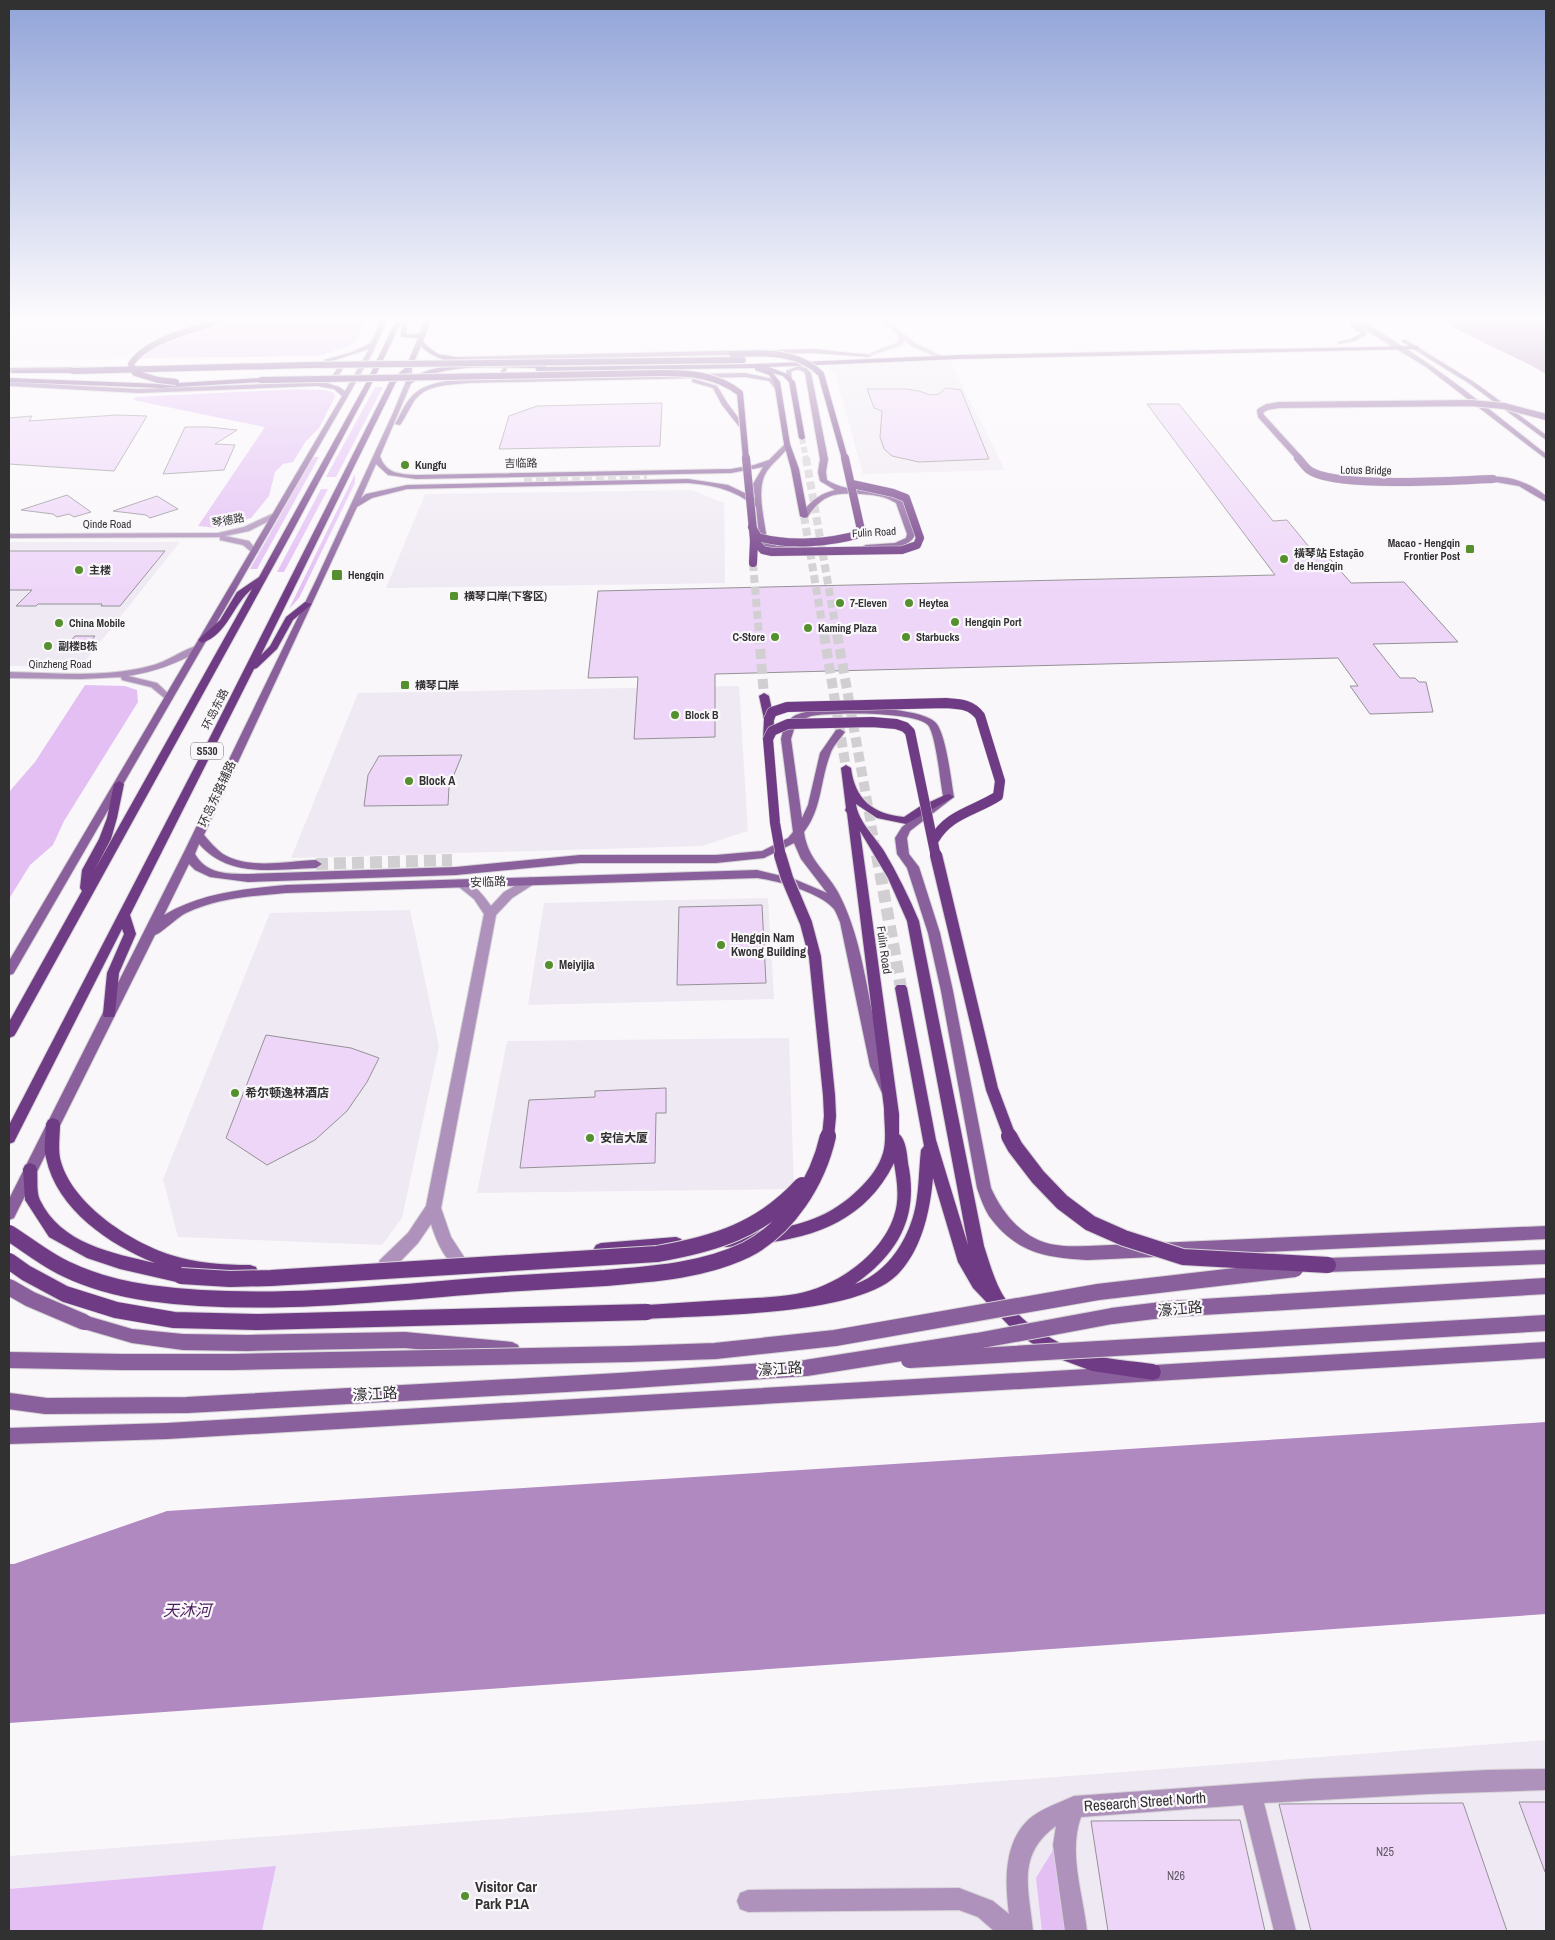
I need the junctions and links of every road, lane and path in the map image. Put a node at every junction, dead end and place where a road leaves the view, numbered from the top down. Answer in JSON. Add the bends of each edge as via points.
{"nodes":[{"id":1,"x":337,"y":411,"type":"edge"},
{"id":2,"x":354,"y":411,"type":"edge"},
{"id":3,"x":378,"y":411,"type":"edge"},
{"id":4,"x":396,"y":411,"type":"edge"},
{"id":5,"x":406,"y":411,"type":"edge"},
{"id":6,"x":729,"y":411,"type":"edge"},
{"id":7,"x":742,"y":411,"type":"edge"},
{"id":8,"x":782,"y":411,"type":"edge"},
{"id":9,"x":797,"y":411,"type":"edge"},
{"id":10,"x":815,"y":411,"type":"edge"},
{"id":11,"x":830,"y":411,"type":"edge"},
{"id":12,"x":1261,"y":411,"type":"edge"},
{"id":13,"x":1485,"y":411,"type":"edge"},
{"id":14,"x":1509,"y":411,"type":"edge"},
{"id":15,"x":1521,"y":411,"type":"edge"},
{"id":16,"x":1546,"y":417,"type":"edge"},
{"id":17,"x":743,"y":428,"type":"junction"},
{"id":18,"x":802,"y":438,"type":"tunnel mouth"},
{"id":19,"x":1546,"y":438,"type":"edge"},
{"id":20,"x":787,"y":444,"type":"junction"},
{"id":21,"x":381,"y":445,"type":"junction"},
{"id":22,"x":376,"y":455,"type":"junction"},
{"id":23,"x":1546,"y":457,"type":"edge"},
{"id":24,"x":777,"y":458,"type":"junction"},
{"id":25,"x":694,"y":471,"type":"junction"},
{"id":26,"x":416,"y":476,"type":"junction"},
{"id":27,"x":524,"y":480,"type":"tunnel mouth"},
{"id":28,"x":688,"y":481,"type":"junction"},
{"id":29,"x":438,"y":486,"type":"junction"},
{"id":30,"x":412,"y":487,"type":"junction"},
{"id":31,"x":850,"y":487,"type":"junction"},
{"id":32,"x":1546,"y":500,"type":"edge"},
{"id":33,"x":759,"y":506,"type":"junction"},
{"id":34,"x":350,"y":510,"type":"junction"},
{"id":35,"x":275,"y":516,"type":"junction"},
{"id":36,"x":752,"y":527,"type":"junction"},
{"id":37,"x":9,"y":536,"type":"edge"},
{"id":38,"x":206,"y":536,"type":"junction"},
{"id":39,"x":754,"y":540,"type":"junction"},
{"id":40,"x":254,"y":552,"type":"junction"},
{"id":41,"x":753,"y":563,"type":"tunnel mouth"},
{"id":42,"x":262,"y":578,"type":"junction"},
{"id":43,"x":308,"y":604,"type":"junction"},
{"id":44,"x":202,"y":640,"type":"junction"},
{"id":45,"x":196,"y":649,"type":"junction"},
{"id":46,"x":246,"y":673,"type":"junction"},
{"id":47,"x":9,"y":675,"type":"edge"},
{"id":48,"x":111,"y":675,"type":"junction"},
{"id":49,"x":764,"y":696,"type":"tunnel mouth"},
{"id":50,"x":168,"y":698,"type":"junction"},
{"id":51,"x":769,"y":719,"type":"junction"},
{"id":52,"x":840,"y":732,"type":"dead end"},
{"id":53,"x":768,"y":739,"type":"junction"},
{"id":54,"x":118,"y":784,"type":"junction"},
{"id":55,"x":949,"y":797,"type":"junction"},
{"id":56,"x":850,"y":810,"type":"junction"},
{"id":57,"x":198,"y":835,"type":"junction"},
{"id":58,"x":934,"y":840,"type":"junction"},
{"id":59,"x":189,"y":854,"type":"junction"},
{"id":60,"x":316,"y":864,"type":"tunnel mouth"},
{"id":61,"x":530,"y":881,"type":"junction"},
{"id":62,"x":460,"y":883,"type":"junction"},
{"id":63,"x":86,"y":895,"type":"junction"},
{"id":64,"x":839,"y":906,"type":"junction"},
{"id":65,"x":490,"y":914,"type":"junction"},
{"id":66,"x":124,"y":915,"type":"junction"},
{"id":67,"x":145,"y":943,"type":"junction"},
{"id":68,"x":9,"y":971,"type":"edge"},
{"id":69,"x":902,"y":988,"type":"tunnel mouth"},
{"id":70,"x":109,"y":1014,"type":"junction"},
{"id":71,"x":9,"y":1033,"type":"edge"},
{"id":72,"x":890,"y":1101,"type":"junction"},
{"id":73,"x":53,"y":1124,"type":"junction"},
{"id":74,"x":9,"y":1138,"type":"edge"},
{"id":75,"x":929,"y":1140,"type":"junction"},
{"id":76,"x":822,"y":1160,"type":"junction"},
{"id":77,"x":30,"y":1169,"type":"junction"},
{"id":78,"x":433,"y":1208,"type":"junction"},
{"id":79,"x":9,"y":1214,"type":"edge"},
{"id":80,"x":9,"y":1233,"type":"edge"},
{"id":81,"x":1546,"y":1233,"type":"edge"},
{"id":82,"x":1546,"y":1257,"type":"edge"},
{"id":83,"x":458,"y":1260,"type":"junction"},
{"id":84,"x":9,"y":1262,"type":"edge"},
{"id":85,"x":386,"y":1265,"type":"junction"},
{"id":86,"x":1328,"y":1265,"type":"junction"},
{"id":87,"x":1546,"y":1286,"type":"edge"},
{"id":88,"x":9,"y":1287,"type":"edge"},
{"id":89,"x":800,"y":1300,"type":"junction"},
{"id":90,"x":1000,"y":1306,"type":"junction"},
{"id":91,"x":1546,"y":1322,"type":"edge"},
{"id":92,"x":1546,"y":1350,"type":"edge"},
{"id":93,"x":567,"y":1355,"type":"junction"},
{"id":94,"x":9,"y":1360,"type":"edge"},
{"id":95,"x":806,"y":1368,"type":"junction"},
{"id":96,"x":1153,"y":1372,"type":"junction"},
{"id":97,"x":9,"y":1401,"type":"edge"},
{"id":98,"x":9,"y":1436,"type":"edge"},
{"id":99,"x":1546,"y":1780,"type":"edge"},
{"id":100,"x":1251,"y":1794,"type":"junction"},
{"id":101,"x":1074,"y":1807,"type":"junction"},
{"id":102,"x":748,"y":1901,"type":"dead end"},
{"id":103,"x":1011,"y":1931,"type":"edge"},
{"id":104,"x":1022,"y":1931,"type":"edge"},
{"id":105,"x":1076,"y":1931,"type":"edge"},
{"id":106,"x":1285,"y":1931,"type":"edge"}],
"edges":[{"from":1,"to":35,"type":"main road"},
{"from":2,"to":42,"type":"main road","name":"环岛东路","number":"S530"},
{"from":3,"to":46,"type":"main road","name":"环岛东路","number":"S530"},
{"from":4,"to":21,"type":"main road","name":"环岛东路辅路"},
{"from":5,"to":21,"type":"main road"},
{"from":6,"to":17,"type":"main road"},
{"from":7,"to":17,"type":"main road","bridge":true},
{"from":8,"to":20,"type":"main road"},
{"from":9,"to":18,"type":"main road"},
{"from":10,"to":31,"type":"main road","name":"Fulin Road","via":[[824,459],[823,477],[828,484]]},
{"from":11,"to":31,"type":"main road","bridge":true},
{"from":12,"to":32,"type":"main road","name":"Lotus Bridge","bridge":true,"via":[[1261,416],[1309,470],[1322,476],[1354,481],[1493,479],[1526,486]]},
{"from":13,"to":23,"type":"main road"},
{"from":14,"to":19,"type":"main road"},
{"from":15,"to":16,"type":"main road","name":"Lotus Bridge","bridge":true},
{"from":17,"to":36,"type":"main road","bridge":true},
{"from":20,"to":24,"type":"main road"},
{"from":20,"to":31,"type":"main road","via":[[804,516],[822,496]]},
{"from":21,"to":22,"type":"main road","name":"环岛东路辅路"},
{"from":22,"to":26,"type":"main road","name":"吉临路","via":[[378,465],[387,472]]},
{"from":22,"to":34,"type":"main road","name":"环岛东路辅路"},
{"from":24,"to":25,"type":"main road","name":"吉临路","via":[[742,470]]},
{"from":24,"to":33,"type":"main road","name":"Fulin Road","via":[[760,476],[757,484]]},
{"from":25,"to":26,"type":"main road","name":"吉临路"},
{"from":25,"to":28,"type":"main road","via":[[716,476]]},
{"from":26,"to":30,"type":"main road","via":[[391,484]]},
{"from":27,"to":29,"type":"main road"},
{"from":28,"to":29,"type":"main road","name":"吉临路"},
{"from":28,"to":33,"type":"main road","name":"吉临路","via":[[726,486],[743,492]]},
{"from":29,"to":30,"type":"main road","name":"吉临路"},
{"from":30,"to":34,"type":"main road","name":"吉临路","via":[[369,496]]},
{"from":31,"to":33,"type":"main road","name":"Fulin Road","via":[[900,502],[910,539],[894,546],[776,548],[764,542]]},
{"from":31,"to":36,"type":"main road","bridge":true,"via":[[861,530],[854,537],[766,540],[755,535]]},
{"from":31,"to":39,"type":"main road","bridge":true,"via":[[894,493],[906,498],[920,538],[917,544],[902,550],[783,553],[763,550]]},
{"from":34,"to":43,"type":"main road","name":"环岛东路辅路"},
{"from":35,"to":38,"type":"street","name":"琴德路","via":[[230,534]]},
{"from":35,"to":40,"type":"main road"},
{"from":36,"to":39,"type":"main road","bridge":true},
{"from":37,"to":38,"type":"street","name":"Qinde Road"},
{"from":38,"to":40,"type":"street","name":"琴德路","via":[[238,540]]},
{"from":39,"to":41,"type":"main road","bridge":true},
{"from":40,"to":44,"type":"main road"},
{"from":42,"to":44,"type":"main road","via":[[240,594],[224,621]]},
{"from":42,"to":63,"type":"main road","name":"环岛东路","number":"S530"},
{"from":43,"to":46,"type":"main road","via":[[289,619],[274,647]]},
{"from":43,"to":57,"type":"main road","name":"环岛东路辅路"},
{"from":44,"to":45,"type":"main road"},
{"from":45,"to":48,"type":"street","via":[[166,666]]},
{"from":45,"to":50,"type":"main road"},
{"from":46,"to":66,"type":"main road","name":"环岛东路","number":"S530"},
{"from":47,"to":48,"type":"street","name":"Qinzheng Road"},
{"from":48,"to":50,"type":"street","via":[[154,685]]},
{"from":49,"to":51,"type":"main road"},
{"from":50,"to":54,"type":"main road"},
{"from":51,"to":53,"type":"main road","bridge":true},
{"from":51,"to":58,"type":"main road","bridge":true,"via":[[772,712],[787,707],[970,705],[980,716],[1000,781],[998,796],[946,822]]},
{"from":52,"to":59,"type":"main road","name":"安临路","via":[[825,753],[806,822],[792,840],[764,854],[716,859],[580,859],[456,872],[248,878],[201,870]]},
{"from":53,"to":58,"type":"main road","bridge":true,"via":[[772,731],[788,724],[884,722],[905,727],[910,732]]},
{"from":53,"to":76,"type":"main road","bridge":true,"via":[[784,870],[808,930],[813,952],[830,1124]]},
{"from":54,"to":63,"type":"main road","via":[[105,839],[88,870]]},
{"from":54,"to":68,"type":"main road"},
{"from":55,"to":56,"type":"main road","name":"Fulin Road","via":[[906,821],[892,820],[876,815],[854,798],[846,768]]},
{"from":55,"to":64,"type":"main road","via":[[933,726],[922,715],[903,712],[812,714],[793,720],[786,739],[800,844]]},
{"from":55,"to":81,"type":"main road","via":[[906,829],[901,838],[903,854],[913,867],[934,933],[984,1188],[994,1211],[1011,1230],[1035,1246],[1056,1252],[1088,1253]]},
{"from":56,"to":72,"type":"main road","name":"Fulin Road"},
{"from":56,"to":90,"type":"main road","via":[[896,883],[913,922],[976,1246]]},
{"from":57,"to":59,"type":"main road","name":"环岛东路辅路"},
{"from":57,"to":60,"type":"main road","via":[[218,856],[231,862],[249,865]]},
{"from":58,"to":86,"type":"main road","bridge":true,"via":[[992,1089],[1005,1128],[1015,1147],[1062,1202],[1090,1223],[1183,1257]]},
{"from":59,"to":67,"type":"main road","name":"环岛东路辅路"},
{"from":61,"to":62,"type":"main road","name":"安临路"},
{"from":61,"to":64,"type":"main road","name":"安临路","via":[[757,874],[797,883],[819,892]]},
{"from":61,"to":65,"type":"street","via":[[508,895]]},
{"from":62,"to":65,"type":"street","via":[[478,896]]},
{"from":62,"to":67,"type":"main road","name":"安临路","via":[[286,888],[234,894],[211,899],[167,918]]},
{"from":63,"to":71,"type":"main road","name":"环岛东路","number":"S530"},
{"from":64,"to":72,"type":"main road","via":[[846,922],[877,1066]]},
{"from":65,"to":78,"type":"street"},
{"from":66,"to":70,"type":"main road","via":[[130,934],[113,973]]},
{"from":66,"to":74,"type":"main road","name":"环岛东路","number":"S530"},
{"from":67,"to":70,"type":"main road","name":"环岛东路辅路"},
{"from":69,"to":75,"type":"main road","name":"Fulin Road"},
{"from":70,"to":73,"type":"main road","name":"环岛东路辅路"},
{"from":72,"to":83,"type":"main road","via":[[891,1151],[878,1179],[850,1207],[831,1220],[807,1230],[782,1236]]},
{"from":72,"to":89,"type":"main road","via":[[904,1193],[902,1215],[893,1237],[876,1258],[852,1277]]},
{"from":73,"to":77,"type":"main road","name":"环岛东路辅路"},
{"from":73,"to":85,"type":"main road","via":[[53,1158],[70,1196],[95,1220],[136,1248],[163,1260],[199,1268],[243,1272]]},
{"from":75,"to":89,"type":"main road","via":[[923,1206],[908,1248],[890,1271],[862,1289]]},
{"from":75,"to":90,"type":"main road","via":[[964,1257],[979,1283]]},
{"from":76,"to":77,"type":"main road","bridge":true,"via":[[791,1199],[755,1226],[690,1249],[657,1254],[230,1279],[181,1276],[120,1262],[87,1250],[54,1232],[32,1200]]},
{"from":76,"to":80,"type":"main road","bridge":true,"via":[[790,1217],[772,1233],[743,1252],[703,1266],[656,1274],[321,1297],[234,1299],[148,1293],[99,1282],[65,1269]]},
{"from":77,"to":79,"type":"main road","name":"环岛东路辅路"},
{"from":78,"to":83,"type":"street","via":[[444,1240]]},
{"from":78,"to":85,"type":"street","via":[[413,1238]]},
{"from":82,"to":86,"type":"main road","name":"濠江路"},
{"from":83,"to":85,"type":"main road"},
{"from":84,"to":89,"type":"main road","bridge":true,"via":[[65,1294],[116,1310],[174,1320],[259,1322],[647,1312]]},
{"from":86,"to":93,"type":"main road","name":"濠江路","bridge":true,"via":[[1068,1296],[799,1343],[649,1354]]},
{"from":87,"to":95,"type":"main road","name":"濠江路","bridge":true,"via":[[1160,1310]]},
{"from":88,"to":93,"type":"main road","bridge":true,"via":[[84,1322],[140,1337],[183,1342],[247,1343],[404,1340]]},
{"from":90,"to":96,"type":"main road","via":[[1022,1328],[1058,1351],[1092,1363]]},
{"from":91,"to":95,"type":"main road","bridge":true,"via":[[972,1355]]},
{"from":92,"to":96,"type":"main road"},
{"from":93,"to":94,"type":"main road","name":"濠江路","bridge":true,"via":[[157,1364]]},
{"from":95,"to":97,"type":"main road","name":"濠江路","bridge":true,"via":[[187,1406],[46,1406]]},
{"from":96,"to":98,"type":"main road","via":[[167,1432]]},
{"from":99,"to":100,"type":"street","name":"Research Street North","via":[[1483,1780]]},
{"from":100,"to":101,"type":"street","name":"Research Street North"},
{"from":100,"to":106,"type":"street"},
{"from":101,"to":104,"type":"street","via":[[1043,1821],[1022,1849],[1016,1884]]},
{"from":101,"to":105,"type":"street","name":"Research Street North","via":[[1064,1845]]},
{"from":102,"to":103,"type":"street","via":[[959,1899],[985,1909]]}]}
